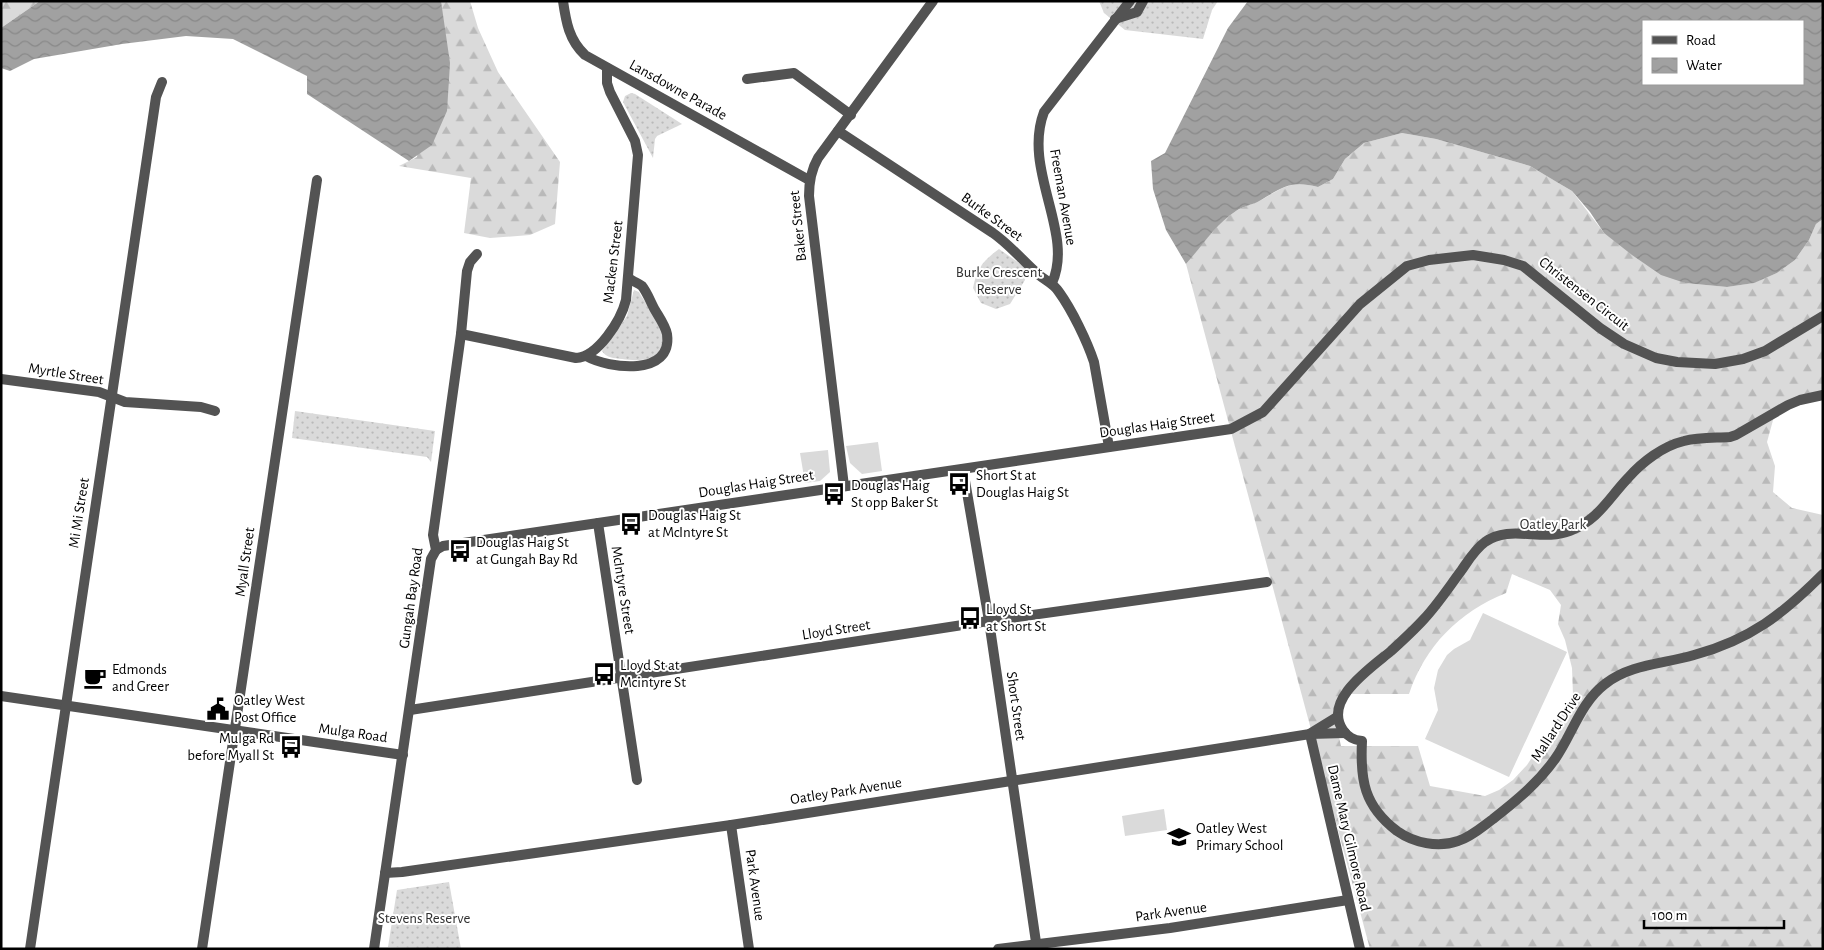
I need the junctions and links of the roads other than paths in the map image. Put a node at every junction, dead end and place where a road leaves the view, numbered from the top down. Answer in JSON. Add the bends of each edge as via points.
{"nodes":[{"id":1,"x":563,"y":1,"type":"edge"},
{"id":2,"x":933,"y":1,"type":"edge"},
{"id":3,"x":1130,"y":1,"type":"edge"},
{"id":4,"x":1143,"y":1,"type":"edge"},
{"id":5,"x":1115,"y":19,"type":"junction"},
{"id":6,"x":607,"y":68,"type":"junction"},
{"id":7,"x":747,"y":79,"type":"dead end"},
{"id":8,"x":162,"y":82,"type":"dead end"},
{"id":9,"x":851,"y":115,"type":"junction"},
{"id":10,"x":838,"y":131,"type":"junction"},
{"id":11,"x":317,"y":180,"type":"dead end"},
{"id":12,"x":809,"y":180,"type":"junction"},
{"id":13,"x":477,"y":254,"type":"dead end"},
{"id":14,"x":628,"y":278,"type":"junction"},
{"id":15,"x":1052,"y":283,"type":"junction"},
{"id":16,"x":1823,"y":316,"type":"edge"},
{"id":17,"x":462,"y":334,"type":"junction"},
{"id":18,"x":586,"y":356,"type":"junction"},
{"id":19,"x":1,"y":379,"type":"edge"},
{"id":20,"x":1823,"y":395,"type":"edge"},
{"id":21,"x":112,"y":397,"type":"junction"},
{"id":22,"x":215,"y":411,"type":"dead end"},
{"id":23,"x":1230,"y":429,"type":"joint"},
{"id":24,"x":1109,"y":447,"type":"junction"},
{"id":25,"x":963,"y":469,"type":"junction"},
{"id":26,"x":844,"y":486,"type":"junction"},
{"id":27,"x":598,"y":523,"type":"junction"},
{"id":28,"x":436,"y":550,"type":"junction"},
{"id":29,"x":1823,"y":574,"type":"edge"},
{"id":30,"x":1267,"y":582,"type":"dead end"},
{"id":31,"x":989,"y":621,"type":"junction"},
{"id":32,"x":621,"y":678,"type":"junction"},
{"id":33,"x":1,"y":696,"type":"edge"},
{"id":34,"x":65,"y":706,"type":"junction"},
{"id":35,"x":410,"y":710,"type":"junction"},
{"id":36,"x":1337,"y":717,"type":"junction"},
{"id":37,"x":235,"y":730,"type":"junction"},
{"id":38,"x":1345,"y":733,"type":"junction"},
{"id":39,"x":1310,"y":734,"type":"junction"},
{"id":40,"x":403,"y":755,"type":"junction"},
{"id":41,"x":637,"y":780,"type":"dead end"},
{"id":42,"x":1011,"y":780,"type":"junction"},
{"id":43,"x":731,"y":825,"type":"junction"},
{"id":44,"x":385,"y":873,"type":"junction"},
{"id":45,"x":1348,"y":900,"type":"junction"},
{"id":46,"x":1037,"y":946,"type":"edge"},
{"id":47,"x":30,"y":949,"type":"edge"},
{"id":48,"x":202,"y":949,"type":"edge"},
{"id":49,"x":374,"y":949,"type":"edge"},
{"id":50,"x":749,"y":949,"type":"edge"},
{"id":51,"x":998,"y":949,"type":"edge"},
{"id":52,"x":1360,"y":949,"type":"edge"}],
"edges":[{"from":1,"to":6,"type":"street","name":"Lansdowne Parade","via":[[574,43],[585,55]]},
{"from":2,"to":9,"type":"street","name":"Baker Street"},
{"from":3,"to":5,"type":"street","name":"Freeman Avenue"},
{"from":4,"to":5,"type":"street","via":[[1137,12]]},
{"from":5,"to":15,"type":"street","name":"Freeman Avenue","via":[[1044,112],[1039,125],[1038,157],[1058,252],[1057,271]]},
{"from":6,"to":12,"type":"street","name":"Lansdowne Parade"},
{"from":6,"to":14,"type":"street","name":"Macken Street","via":[[610,92],[635,141],[638,155]]},
{"from":7,"to":9,"type":"street","via":[[794,73]]},
{"from":8,"to":21,"type":"street","name":"Mi Mi Street","via":[[156,97]]},
{"from":9,"to":10,"type":"street","name":"Baker Street"},
{"from":10,"to":12,"type":"street","name":"Baker Street","via":[[815,164]]},
{"from":10,"to":15,"type":"street","name":"Burke Street","via":[[998,236]]},
{"from":11,"to":37,"type":"street","name":"Myall Street"},
{"from":12,"to":26,"type":"street","name":"Baker Street"},
{"from":13,"to":17,"type":"street","name":"Gungah Bay Road","via":[[467,271]]},
{"from":14,"to":18,"type":"street","name":"Macken Street","via":[[626,300],[618,321]]},
{"from":14,"to":18,"type":"street","via":[[642,286],[666,330],[663,354],[641,367],[601,363]]},
{"from":15,"to":24,"type":"street","name":"Burke Street","via":[[1094,362]]},
{"from":16,"to":23,"type":"street","name":"Christensen Circuit","via":[[1765,351],[1749,357],[1715,364],[1677,362],[1656,358],[1624,344],[1523,266],[1472,255],[1429,260],[1407,266],[1360,304],[1263,412]]},
{"from":17,"to":18,"type":"street","via":[[576,358]]},
{"from":17,"to":28,"type":"street","name":"Gungah Bay Road","via":[[433,536]]},
{"from":19,"to":21,"type":"street","name":"Myrtle Street","via":[[98,392]]},
{"from":20,"to":36,"type":"street","via":[[1788,405],[1736,435],[1686,440],[1667,448],[1639,466],[1595,517],[1570,531],[1548,536],[1508,534],[1485,542],[1425,618],[1346,692]]},
{"from":21,"to":22,"type":"street","name":"Myrtle Street","via":[[125,402],[201,406]]},
{"from":21,"to":34,"type":"street","name":"Mi Mi Street"},
{"from":23,"to":24,"type":"street","name":"Douglas Haig Street"},
{"from":24,"to":25,"type":"street","name":"Douglas Haig Street"},
{"from":25,"to":26,"type":"street","name":"Douglas Haig Street"},
{"from":25,"to":31,"type":"street","name":"Short Street"},
{"from":26,"to":27,"type":"street","name":"Douglas Haig Street"},
{"from":27,"to":28,"type":"street","name":"Douglas Haig Street","via":[[443,546]]},
{"from":27,"to":32,"type":"street","name":"McIntyre Street"},
{"from":28,"to":35,"type":"street","name":"Gungah Bay Road","via":[[431,559]]},
{"from":29,"to":38,"type":"street","name":"Mallard Drive","via":[[1785,610],[1754,631],[1704,652],[1634,669],[1604,684],[1577,717],[1557,757],[1536,782],[1478,830],[1458,841],[1443,844],[1419,842],[1398,831],[1379,815],[1364,786],[1360,766],[1362,742]]},
{"from":30,"to":31,"type":"street","name":"Lloyd Street"},
{"from":31,"to":32,"type":"street","name":"Lloyd Street"},
{"from":31,"to":42,"type":"street","name":"Short Street"},
{"from":32,"to":35,"type":"street","name":"Lloyd Street"},
{"from":32,"to":41,"type":"street","name":"McIntyre Street"},
{"from":33,"to":34,"type":"street","name":"Mulga Road"},
{"from":34,"to":37,"type":"street","name":"Mulga Road"},
{"from":34,"to":47,"type":"street","name":"Mi Mi Street"},
{"from":35,"to":40,"type":"street","name":"Gungah Bay Road"},
{"from":36,"to":38,"type":"street","name":"Mallard Drive"},
{"from":36,"to":39,"type":"street"},
{"from":37,"to":40,"type":"street","name":"Mulga Road"},
{"from":37,"to":48,"type":"street","name":"Myall Street"},
{"from":38,"to":39,"type":"street"},
{"from":39,"to":42,"type":"street","name":"Oatley Park Avenue"},
{"from":39,"to":45,"type":"street","name":"Dame Mary Gilmore Road"},
{"from":40,"to":44,"type":"street","name":"Gungah Bay Road"},
{"from":42,"to":43,"type":"street","name":"Oatley Park Avenue"},
{"from":42,"to":46,"type":"street","name":"Short Street"},
{"from":43,"to":44,"type":"street","name":"Oatley Park Avenue"},
{"from":43,"to":50,"type":"street","name":"Park Avenue"},
{"from":44,"to":49,"type":"street","name":"Gungah Bay Road"},
{"from":45,"to":46,"type":"street","name":"Park Avenue"},
{"from":45,"to":52,"type":"street","name":"Dame Mary Gilmore Road"},
{"from":46,"to":51,"type":"street","name":"Park Avenue"}]}
